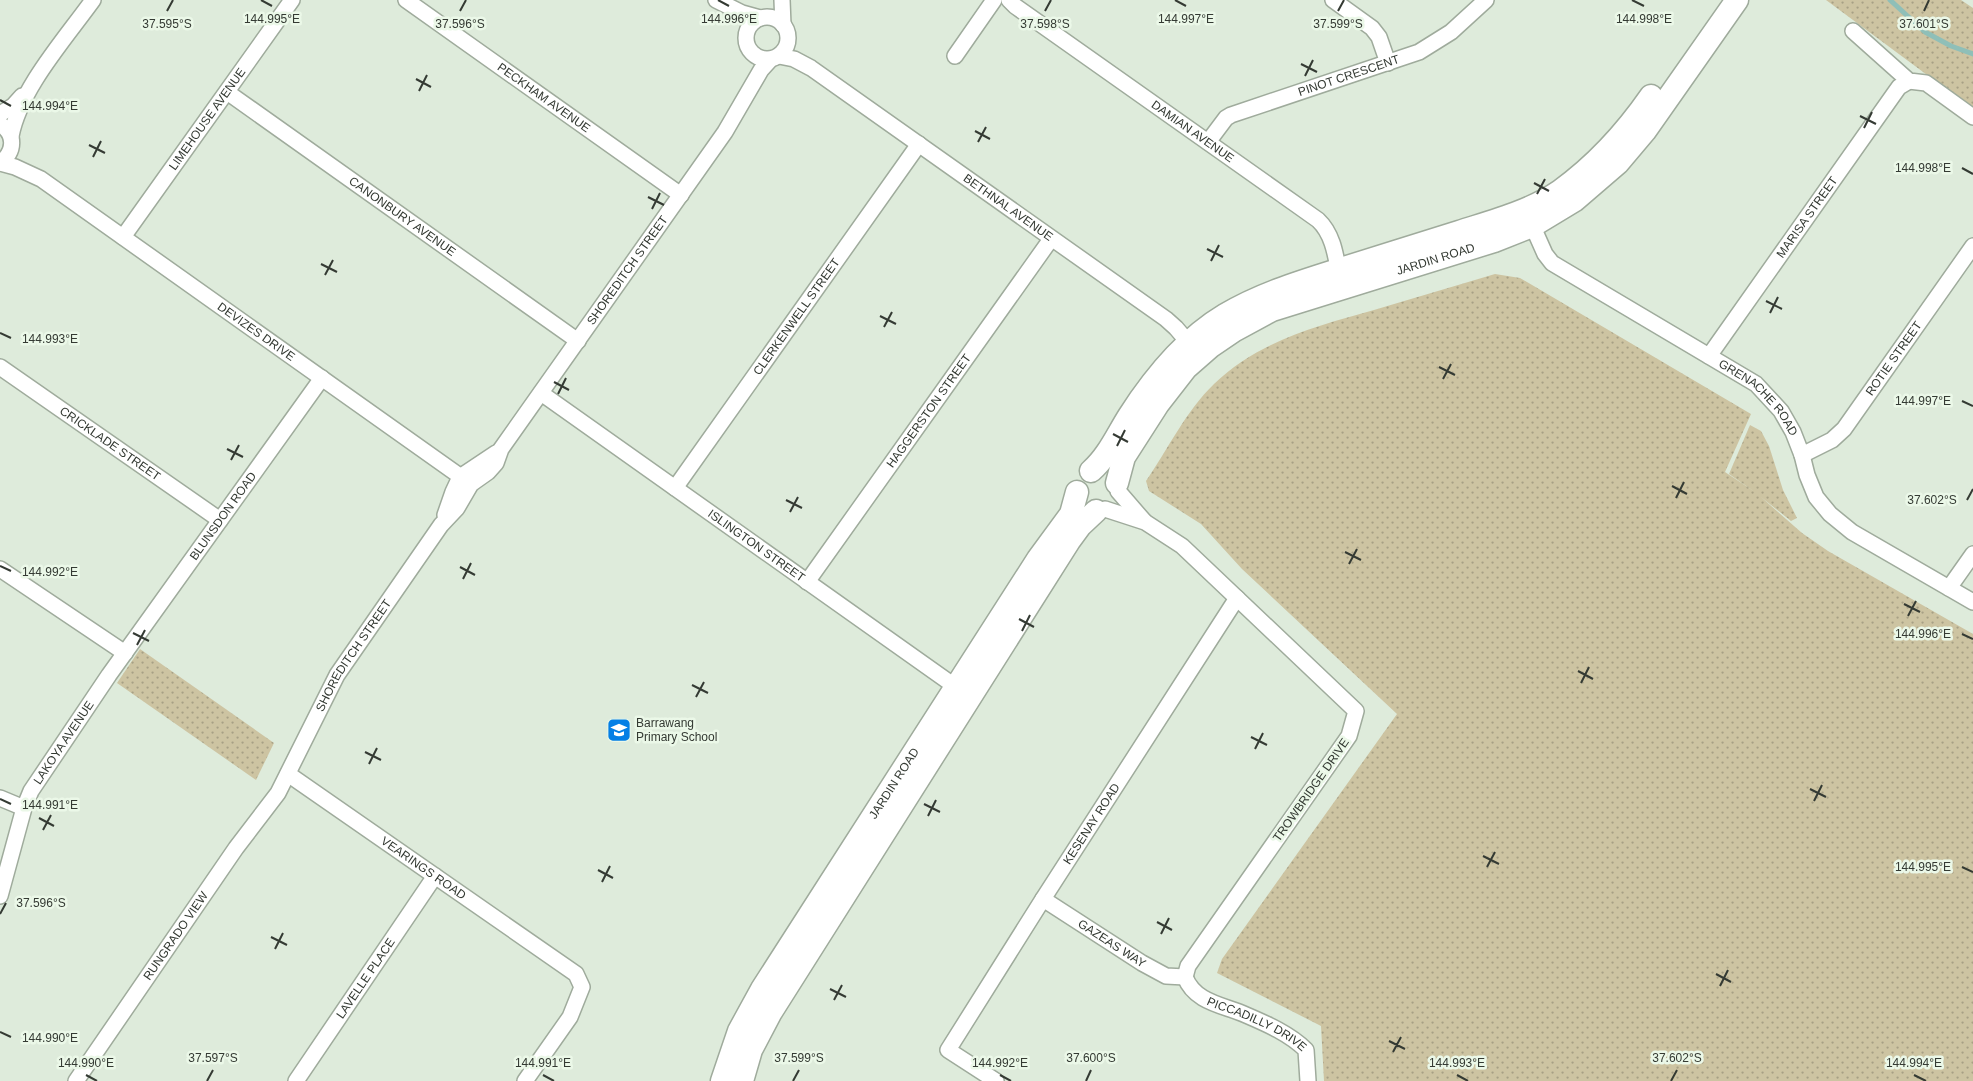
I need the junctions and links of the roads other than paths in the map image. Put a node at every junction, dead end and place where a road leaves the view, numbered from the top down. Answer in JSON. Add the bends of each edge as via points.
{"nodes":[{"id":1,"x":92,"y":0,"type":"edge"},
{"id":2,"x":292,"y":0,"type":"edge"},
{"id":3,"x":406,"y":0,"type":"edge"},
{"id":4,"x":775,"y":0,"type":"edge"},
{"id":5,"x":782,"y":0,"type":"edge"},
{"id":6,"x":994,"y":0,"type":"edge"},
{"id":7,"x":1009,"y":0,"type":"edge"},
{"id":8,"x":1333,"y":0,"type":"edge"},
{"id":9,"x":1486,"y":0,"type":"edge"},
{"id":10,"x":1718,"y":0,"type":"edge"},
{"id":11,"x":1737,"y":0,"type":"edge"},
{"id":12,"x":717,"y":1,"type":"edge"},
{"id":13,"x":761,"y":18,"type":"junction"},
{"id":14,"x":785,"y":29,"type":"junction"},
{"id":15,"x":1853,"y":31,"type":"dead end"},
{"id":16,"x":747,"y":43,"type":"junction"},
{"id":17,"x":955,"y":56,"type":"dead end"},
{"id":18,"x":775,"y":57,"type":"junction"},
{"id":19,"x":1388,"y":63,"type":"junction"},
{"id":20,"x":811,"y":68,"type":"junction"},
{"id":21,"x":1909,"y":81,"type":"junction"},
{"id":22,"x":749,"y":89,"type":"junction"},
{"id":23,"x":29,"y":90,"type":"junction"},
{"id":24,"x":227,"y":92,"type":"junction"},
{"id":25,"x":0,"y":114,"type":"edge"},
{"id":26,"x":1973,"y":117,"type":"edge"},
{"id":27,"x":0,"y":124,"type":"edge"},
{"id":28,"x":11,"y":138,"type":"junction"},
{"id":29,"x":1208,"y":142,"type":"junction"},
{"id":30,"x":919,"y":144,"type":"junction"},
{"id":31,"x":0,"y":163,"type":"edge"},
{"id":32,"x":41,"y":179,"type":"junction"},
{"id":33,"x":681,"y":195,"type":"junction"},
{"id":34,"x":1529,"y":217,"type":"junction"},
{"id":35,"x":123,"y":237,"type":"junction"},
{"id":36,"x":1051,"y":240,"type":"junction"},
{"id":37,"x":1973,"y":246,"type":"edge"},
{"id":38,"x":1340,"y":278,"type":"junction"},
{"id":39,"x":578,"y":341,"type":"junction"},
{"id":40,"x":1194,"y":350,"type":"junction"},
{"id":41,"x":1708,"y":356,"type":"junction"},
{"id":42,"x":0,"y":367,"type":"edge"},
{"id":43,"x":322,"y":378,"type":"junction"},
{"id":44,"x":541,"y":394,"type":"junction"},
{"id":45,"x":1802,"y":455,"type":"junction"},
{"id":46,"x":1091,"y":471,"type":"junction"},
{"id":47,"x":466,"y":481,"type":"junction"},
{"id":48,"x":675,"y":488,"type":"junction"},
{"id":49,"x":1077,"y":492,"type":"junction"},
{"id":50,"x":1109,"y":499,"type":"junction"},
{"id":51,"x":220,"y":520,"type":"junction"},
{"id":52,"x":1145,"y":522,"type":"junction"},
{"id":53,"x":1973,"y":554,"type":"edge"},
{"id":54,"x":0,"y":569,"type":"edge"},
{"id":55,"x":807,"y":582,"type":"junction"},
{"id":56,"x":1949,"y":588,"type":"junction"},
{"id":57,"x":1237,"y":598,"type":"junction"},
{"id":58,"x":1973,"y":602,"type":"edge"},
{"id":59,"x":125,"y":653,"type":"junction"},
{"id":60,"x":963,"y":691,"type":"junction"},
{"id":61,"x":288,"y":774,"type":"junction"},
{"id":62,"x":278,"y":793,"type":"joint"},
{"id":63,"x":0,"y":798,"type":"edge"},
{"id":64,"x":24,"y":808,"type":"junction"},
{"id":65,"x":435,"y":876,"type":"junction"},
{"id":66,"x":0,"y":896,"type":"edge"},
{"id":67,"x":1043,"y":899,"type":"junction"},
{"id":68,"x":1185,"y":977,"type":"junction"},
{"id":69,"x":76,"y":1081,"type":"edge"},
{"id":70,"x":296,"y":1081,"type":"edge"},
{"id":71,"x":525,"y":1081,"type":"edge"},
{"id":72,"x":722,"y":1081,"type":"edge"},
{"id":73,"x":742,"y":1081,"type":"edge"},
{"id":74,"x":996,"y":1081,"type":"edge"},
{"id":75,"x":1308,"y":1081,"type":"edge"}],
"edges":[{"from":1,"to":23,"type":"street"},
{"from":2,"to":24,"type":"street","name":"LIMEHOUSE AVENUE"},
{"from":3,"to":33,"type":"street","name":"PECKHAM AVENUE"},
{"from":4,"to":13,"type":"street"},
{"from":5,"to":14,"type":"street"},
{"from":6,"to":17,"type":"street"},
{"from":7,"to":29,"type":"street","name":"DAMIAN AVENUE"},
{"from":8,"to":19,"type":"street","via":[[1372,28],[1379,37]]},
{"from":9,"to":19,"type":"street","name":"PINOT CRESCENT","via":[[1451,32],[1419,52]]},
{"from":10,"to":34,"type":"street","name":"JARDIN ROAD","via":[[1617,140],[1590,168]]},
{"from":11,"to":34,"type":"street","name":"JARDIN ROAD","via":[[1618,164],[1575,200]]},
{"from":12,"to":13,"type":"street"},
{"from":12,"to":16,"type":"street"},
{"from":13,"to":14,"type":"street","via":[[774,18]]},
{"from":13,"to":16,"type":"street","via":[[750,25]]},
{"from":14,"to":18,"type":"street","via":[[787,46]]},
{"from":14,"to":20,"type":"street","name":"BETHNAL AVENUE"},
{"from":15,"to":21,"type":"street"},
{"from":16,"to":18,"type":"street","via":[[759,58]]},
{"from":16,"to":22,"type":"street","name":"SHOREDITCH STREET","via":[[751,61]]},
{"from":18,"to":20,"type":"street","name":"BETHNAL AVENUE","via":[[794,59]]},
{"from":18,"to":22,"type":"street","name":"SHOREDITCH STREET","via":[[761,70]]},
{"from":19,"to":29,"type":"street","name":"PINOT CRESCENT","via":[[1232,115]]},
{"from":20,"to":30,"type":"street","name":"BETHNAL AVENUE"},
{"from":21,"to":26,"type":"street","via":[[1926,83]]},
{"from":21,"to":41,"type":"street","name":"MARISA STREET","via":[[1894,94]]},
{"from":22,"to":33,"type":"street","name":"SHOREDITCH STREET","via":[[725,132]]},
{"from":23,"to":25,"type":"street"},
{"from":23,"to":28,"type":"street","via":[[14,120]]},
{"from":24,"to":35,"type":"street","name":"LIMEHOUSE AVENUE"},
{"from":24,"to":39,"type":"street","name":"CANONBURY AVENUE"},
{"from":27,"to":28,"type":"street","name":"DEVIZES DRIVE"},
{"from":28,"to":31,"type":"street","via":[[9,154]]},
{"from":28,"to":32,"type":"street","name":"DEVIZES DRIVE","via":[[24,161]]},
{"from":29,"to":38,"type":"street","name":"DAMIAN AVENUE","via":[[1326,227]]},
{"from":30,"to":36,"type":"street","name":"BETHNAL AVENUE"},
{"from":30,"to":48,"type":"street","name":"CLERKENWELL STREET"},
{"from":31,"to":32,"type":"street","name":"DEVIZES DRIVE"},
{"from":32,"to":35,"type":"street","name":"DEVIZES DRIVE"},
{"from":33,"to":39,"type":"street","name":"SHOREDITCH STREET"},
{"from":34,"to":38,"type":"street","name":"JARDIN ROAD","via":[[1485,224]]},
{"from":34,"to":41,"type":"street","name":"GRENACHE ROAD","via":[[1552,263]]},
{"from":35,"to":43,"type":"street","name":"DEVIZES DRIVE"},
{"from":36,"to":40,"type":"street","name":"BETHNAL AVENUE","via":[[1166,320]]},
{"from":36,"to":55,"type":"street","name":"HAGGERSTON STREET"},
{"from":37,"to":45,"type":"street","name":"ROTIE STREET","via":[[1844,429],[1832,440]]},
{"from":38,"to":40,"type":"street","name":"JARDIN ROAD","via":[[1295,283],[1253,299],[1222,316]]},
{"from":39,"to":44,"type":"street","name":"SHOREDITCH STREET"},
{"from":40,"to":46,"type":"street","name":"JARDIN ROAD","via":[[1157,376],[1102,462]]},
{"from":40,"to":50,"type":"street","name":"JARDIN ROAD","via":[[1186,368],[1124,457]]},
{"from":41,"to":45,"type":"street","name":"GRENACHE ROAD","via":[[1756,384],[1782,411]]},
{"from":42,"to":51,"type":"street","name":"CRICKLADE STREET"},
{"from":43,"to":47,"type":"street","name":"DEVIZES DRIVE"},
{"from":43,"to":51,"type":"street","name":"BLUNSDON ROAD"},
{"from":44,"to":47,"type":"street","name":"SHOREDITCH STREET","via":[[501,448],[492,468]]},
{"from":44,"to":48,"type":"street","name":"ISLINGTON STREET"},
{"from":45,"to":56,"type":"street","name":"GRENACHE ROAD","via":[[1816,497],[1830,514],[1852,532]]},
{"from":46,"to":49,"type":"street","via":[[1080,479]]},
{"from":46,"to":50,"type":"street","via":[[1103,470],[1114,478]]},
{"from":47,"to":61,"type":"street","name":"SHOREDITCH STREET","via":[[453,492],[441,525],[337,674]]},
{"from":48,"to":55,"type":"street","name":"ISLINGTON STREET"},
{"from":49,"to":50,"type":"street","via":[[1085,506]]},
{"from":49,"to":60,"type":"street","name":"JARDIN ROAD","via":[[1071,514],[1038,559]]},
{"from":50,"to":52,"type":"street","name":"TROWBRIDGE DRIVE"},
{"from":50,"to":52,"type":"street","name":"TROWBRIDGE DRIVE"},
{"from":50,"to":60,"type":"street","name":"JARDIN ROAD","via":[[1080,526]]},
{"from":51,"to":59,"type":"street","name":"BLUNSDON ROAD"},
{"from":52,"to":57,"type":"street","name":"TROWBRIDGE DRIVE","via":[[1182,546]]},
{"from":53,"to":56,"type":"street"},
{"from":54,"to":59,"type":"street"},
{"from":55,"to":60,"type":"street","name":"ISLINGTON STREET"},
{"from":56,"to":58,"type":"street","name":"GRENACHE ROAD"},
{"from":57,"to":67,"type":"street","name":"KESENAY ROAD"},
{"from":57,"to":68,"type":"street","name":"TROWBRIDGE DRIVE","via":[[1356,711],[1349,736],[1188,966]]},
{"from":59,"to":64,"type":"street","name":"LAKOYA AVENUE","via":[[31,791]]},
{"from":60,"to":72,"type":"street","name":"JARDIN ROAD","via":[[762,988],[739,1031]]},
{"from":60,"to":73,"type":"street","name":"JARDIN ROAD","via":[[771,1012],[751,1050]]},
{"from":61,"to":62,"type":"street","name":"SHOREDITCH STREET"},
{"from":61,"to":65,"type":"street","name":"VEARINGS ROAD"},
{"from":62,"to":69,"type":"street","name":"RUNGRADO VIEW","via":[[236,848]]},
{"from":63,"to":64,"type":"street"},
{"from":64,"to":66,"type":"street","name":"LAKOYA AVENUE"},
{"from":65,"to":70,"type":"street","name":"LAVELLE PLACE"},
{"from":65,"to":71,"type":"street","name":"VEARINGS ROAD","via":[[576,974],[582,987],[570,1017]]},
{"from":67,"to":68,"type":"street","name":"GAZEAS WAY","via":[[1142,963],[1166,976]]},
{"from":67,"to":74,"type":"street","name":"KESENAY ROAD","via":[[948,1050]]},
{"from":68,"to":75,"type":"street","name":"PICCADILLY DRIVE","via":[[1194,992],[1209,1001],[1246,1014],[1295,1040],[1306,1050]]}]}
